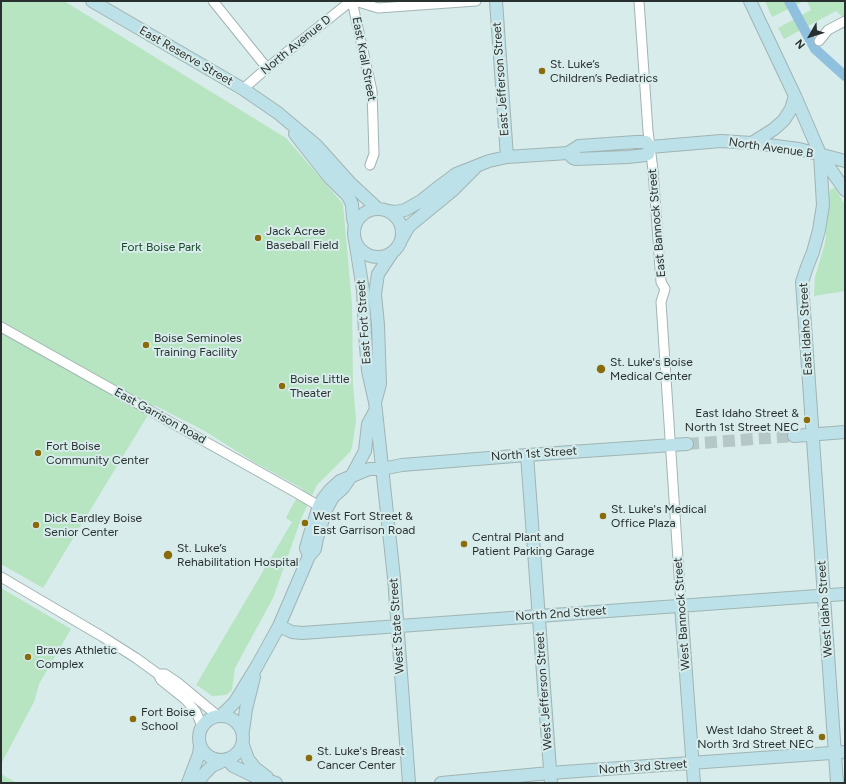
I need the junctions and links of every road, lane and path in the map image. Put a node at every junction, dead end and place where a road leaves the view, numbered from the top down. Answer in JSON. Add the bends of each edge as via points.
{"nodes":[{"id":1,"x":213,"y":1,"type":"edge"},
{"id":2,"x":352,"y":1,"type":"edge"},
{"id":3,"x":476,"y":1,"type":"edge"},
{"id":4,"x":496,"y":1,"type":"edge"},
{"id":5,"x":639,"y":1,"type":"edge"},
{"id":6,"x":750,"y":1,"type":"edge"},
{"id":7,"x":101,"y":3,"type":"edge"},
{"id":8,"x":845,"y":21,"type":"edge"},
{"id":9,"x":819,"y":42,"type":"dead end"},
{"id":10,"x":267,"y":68,"type":"junction"},
{"id":11,"x":243,"y":89,"type":"junction"},
{"id":12,"x":795,"y":96,"type":"junction"},
{"id":13,"x":278,"y":113,"type":"junction"},
{"id":14,"x":752,"y":143,"type":"junction"},
{"id":15,"x":650,"y":148,"type":"junction"},
{"id":16,"x":820,"y":154,"type":"junction"},
{"id":17,"x":507,"y":157,"type":"junction"},
{"id":18,"x":845,"y":161,"type":"edge"},
{"id":19,"x":370,"y":165,"type":"dead end"},
{"id":20,"x":478,"y":166,"type":"junction"},
{"id":21,"x":845,"y":190,"type":"edge"},
{"id":22,"x":383,"y":210,"type":"junction"},
{"id":23,"x":355,"y":226,"type":"junction"},
{"id":24,"x":355,"y":240,"type":"junction"},
{"id":25,"x":400,"y":241,"type":"junction"},
{"id":26,"x":392,"y":253,"type":"junction"},
{"id":27,"x":1,"y":327,"type":"edge"},
{"id":28,"x":375,"y":407,"type":"junction"},
{"id":29,"x":845,"y":432,"type":"edge"},
{"id":30,"x":812,"y":435,"type":"junction"},
{"id":31,"x":794,"y":436,"type":"tunnel mouth"},
{"id":32,"x":687,"y":444,"type":"tunnel mouth"},
{"id":33,"x":670,"y":445,"type":"junction"},
{"id":34,"x":527,"y":455,"type":"junction"},
{"id":35,"x":382,"y":469,"type":"junction"},
{"id":36,"x":352,"y":475,"type":"junction"},
{"id":37,"x":319,"y":506,"type":"junction"},
{"id":38,"x":309,"y":556,"type":"junction"},
{"id":39,"x":1,"y":578,"type":"edge"},
{"id":40,"x":845,"y":594,"type":"edge"},
{"id":41,"x":824,"y":595,"type":"junction"},
{"id":42,"x":681,"y":605,"type":"junction"},
{"id":43,"x":539,"y":616,"type":"junction"},
{"id":44,"x":279,"y":626,"type":"junction"},
{"id":45,"x":398,"y":626,"type":"junction"},
{"id":46,"x":257,"y":666,"type":"junction"},
{"id":47,"x":158,"y":674,"type":"junction"},
{"id":48,"x":219,"y":716,"type":"junction"},
{"id":49,"x":202,"y":726,"type":"junction"},
{"id":50,"x":243,"y":731,"type":"junction"},
{"id":51,"x":243,"y":745,"type":"junction"},
{"id":52,"x":200,"y":746,"type":"junction"},
{"id":53,"x":840,"y":752,"type":"edge"},
{"id":54,"x":226,"y":760,"type":"junction"},
{"id":55,"x":692,"y":763,"type":"junction"},
{"id":56,"x":550,"y":778,"type":"edge"},
{"id":57,"x":188,"y":783,"type":"edge"},
{"id":58,"x":197,"y":783,"type":"edge"},
{"id":59,"x":275,"y":783,"type":"edge"},
{"id":60,"x":409,"y":783,"type":"edge"},
{"id":61,"x":441,"y":783,"type":"edge"},
{"id":62,"x":694,"y":783,"type":"edge"},
{"id":63,"x":837,"y":783,"type":"edge"}],
"edges":[{"from":1,"to":10,"type":"street"},
{"from":2,"to":3,"type":"street","via":[[378,8]]},
{"from":2,"to":10,"type":"street","name":"North Avenue D"},
{"from":2,"to":19,"type":"street","name":"East Krall Street","via":[[372,91],[374,154]]},
{"from":4,"to":17,"type":"street","name":"East Jefferson Street"},
{"from":5,"to":15,"type":"street","name":"East Bannock Street"},
{"from":6,"to":12,"type":"street"},
{"from":7,"to":11,"type":"street","name":"East Reserve Street"},
{"from":8,"to":9,"type":"street","via":[[828,30]]},
{"from":10,"to":11,"type":"street","name":"North Avenue D"},
{"from":11,"to":13,"type":"street","name":"East Reserve Street"},
{"from":12,"to":14,"type":"street","via":[[784,120],[774,130]]},
{"from":12,"to":16,"type":"street"},
{"from":13,"to":22,"type":"street","name":"East Reserve Street","via":[[316,145],[351,184]]},
{"from":13,"to":23,"type":"street","name":"East Reserve Street","via":[[329,177],[348,196],[352,204]]},
{"from":14,"to":15,"type":"street","name":"North Avenue B","via":[[721,141]]},
{"from":14,"to":16,"type":"street","name":"North Avenue B"},
{"from":15,"to":17,"type":"street","name":"North Avenue B","via":[[646,142],[636,142],[579,146],[568,153]]},
{"from":15,"to":33,"type":"street","name":"East Bannock Street","via":[[661,282],[665,289],[661,302]]},
{"from":16,"to":18,"type":"street","name":"North Avenue B"},
{"from":16,"to":21,"type":"street"},
{"from":16,"to":30,"type":"street","name":"East Idaho Street","via":[[823,205],[819,230],[802,282]]},
{"from":17,"to":20,"type":"street"},
{"from":20,"to":22,"type":"street","via":[[456,174],[405,210]]},
{"from":20,"to":25,"type":"street","via":[[410,226]]},
{"from":22,"to":23,"type":"street","via":[[370,210],[358,219]]},
{"from":22,"to":25,"type":"street","via":[[394,215],[398,221],[402,234]]},
{"from":23,"to":24,"type":"street"},
{"from":24,"to":26,"type":"street","via":[[358,247],[370,256],[378,257]]},
{"from":24,"to":28,"type":"street","name":"East Fort Street","via":[[363,290],[368,371]]},
{"from":25,"to":26,"type":"street"},
{"from":26,"to":28,"type":"street","name":"East Fort Street","via":[[378,274],[375,294],[380,384]]},
{"from":27,"to":37,"type":"street","name":"East Garrison Road"},
{"from":28,"to":35,"type":"street","name":"East Fort Street"},
{"from":28,"to":36,"type":"street","via":[[368,424],[365,451]]},
{"from":29,"to":30,"type":"street"},
{"from":30,"to":31,"type":"street"},
{"from":30,"to":41,"type":"street","name":"West Idaho Street"},
{"from":32,"to":33,"type":"street","name":"North 1st Street"},
{"from":33,"to":34,"type":"street","name":"North 1st Street"},
{"from":33,"to":42,"type":"street","name":"West Bannock Street"},
{"from":34,"to":35,"type":"street","name":"North 1st Street","via":[[402,465]]},
{"from":34,"to":43,"type":"street","name":"West Jefferson Street"},
{"from":35,"to":36,"type":"street","name":"North 1st Street","via":[[369,469]]},
{"from":35,"to":45,"type":"street","name":"West State Street"},
{"from":36,"to":37,"type":"street","name":"North 1st Street","via":[[340,480]]},
{"from":36,"to":38,"type":"street","via":[[326,510],[315,549]]},
{"from":37,"to":38,"type":"street","name":"North 1st Street","via":[[306,548]]},
{"from":38,"to":44,"type":"street"},
{"from":39,"to":47,"type":"street","via":[[103,637]]},
{"from":40,"to":41,"type":"street","name":"North 2nd Street"},
{"from":41,"to":42,"type":"street","name":"North 2nd Street"},
{"from":41,"to":53,"type":"street","name":"West Idaho Street"},
{"from":42,"to":43,"type":"street","name":"North 2nd Street"},
{"from":42,"to":55,"type":"street","name":"West Bannock Street"},
{"from":43,"to":45,"type":"street","name":"North 2nd Street"},
{"from":43,"to":56,"type":"street","name":"West Jefferson Street"},
{"from":44,"to":45,"type":"street","name":"North 2nd Street","via":[[302,633]]},
{"from":44,"to":46,"type":"street"},
{"from":45,"to":60,"type":"street","name":"West State Street"},
{"from":46,"to":48,"type":"street","via":[[235,702]]},
{"from":46,"to":50,"type":"street"},
{"from":47,"to":48,"type":"street","via":[[165,674],[177,682]]},
{"from":47,"to":49,"type":"street","via":[[160,680],[186,700],[196,712]]},
{"from":48,"to":49,"type":"street"},
{"from":48,"to":50,"type":"street","via":[[236,721]]},
{"from":49,"to":52,"type":"street"},
{"from":50,"to":51,"type":"street"},
{"from":51,"to":54,"type":"street","via":[[236,755]]},
{"from":51,"to":59,"type":"street","via":[[248,759],[255,768]]},
{"from":52,"to":54,"type":"street","via":[[210,757]]},
{"from":52,"to":57,"type":"street"},
{"from":53,"to":55,"type":"street","name":"North 3rd Street"},
{"from":53,"to":63,"type":"street","name":"West Idaho Street"},
{"from":54,"to":58,"type":"street","via":[[212,766]]},
{"from":54,"to":59,"type":"street","via":[[256,777]]},
{"from":55,"to":56,"type":"street","name":"North 3rd Street"},
{"from":55,"to":62,"type":"street","name":"West Bannock Street"},
{"from":56,"to":61,"type":"street","name":"North 3rd Street"}]}
